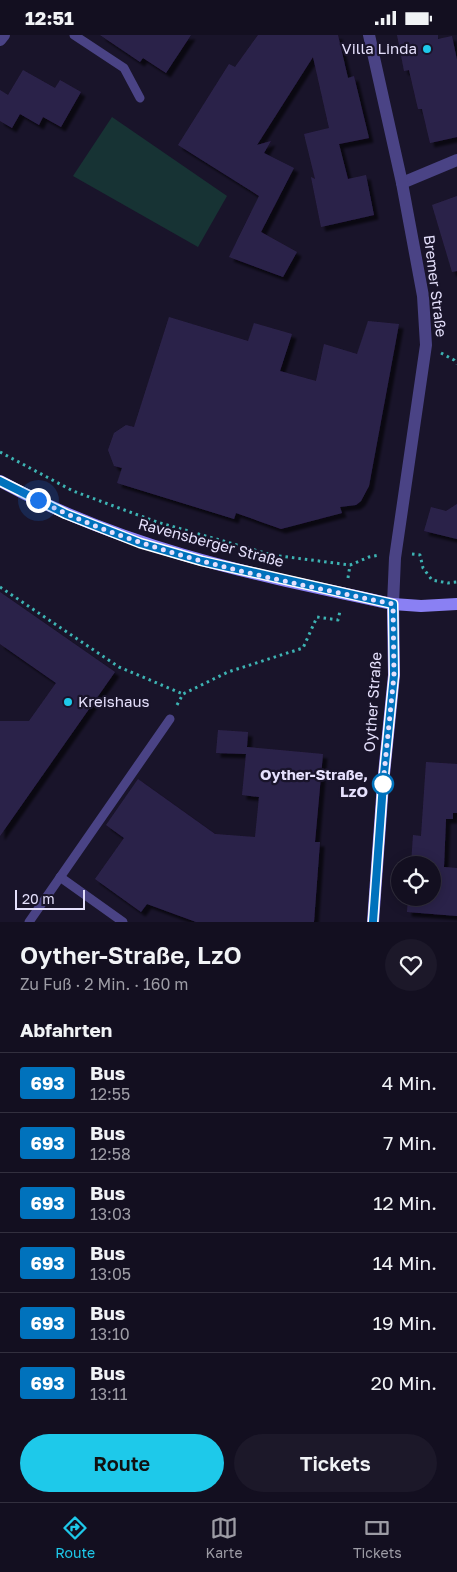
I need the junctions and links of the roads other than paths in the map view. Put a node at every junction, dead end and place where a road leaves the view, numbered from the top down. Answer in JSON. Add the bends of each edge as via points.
{"nodes":[{"id":1,"x":4,"y":35,"type":"edge"},
{"id":2,"x":74,"y":35,"type":"edge"},
{"id":3,"x":369,"y":35,"type":"edge"},
{"id":4,"x":0,"y":41,"type":"edge"},
{"id":5,"x":140,"y":98,"type":"dead end"},
{"id":6,"x":457,"y":160,"type":"edge"},
{"id":7,"x":402,"y":183,"type":"junction"},
{"id":8,"x":0,"y":481,"type":"edge"},
{"id":9,"x":393,"y":604,"type":"junction"},
{"id":10,"x":457,"y":604,"type":"edge"},
{"id":11,"x":170,"y":719,"type":"road end"},
{"id":12,"x":60,"y":877,"type":"junction"},
{"id":13,"x":29,"y":922,"type":"edge"},
{"id":14,"x":123,"y":922,"type":"edge"},
{"id":15,"x":373,"y":922,"type":"edge"}],
"edges":[{"from":1,"to":4,"type":"street"},
{"from":2,"to":5,"type":"lane","via":[[124,68]]},
{"from":3,"to":7,"type":"street","name":"Bremer Straße"},
{"from":6,"to":7,"type":"street"},
{"from":7,"to":9,"type":"street","name":"Bremer Straße","via":[[422,296],[426,345],[396,552]]},
{"from":8,"to":9,"type":"main road","name":"Ravensberger Straße","via":[[66,514],[140,543],[202,561]]},
{"from":9,"to":10,"type":"main road","name":"Ravensberger Straße"},
{"from":9,"to":15,"type":"main road","name":"Oyther Straße","via":[[394,675]]},
{"from":11,"to":12,"type":"lane"},
{"from":12,"to":13,"type":"lane"},
{"from":12,"to":14,"type":"lane"}]}
